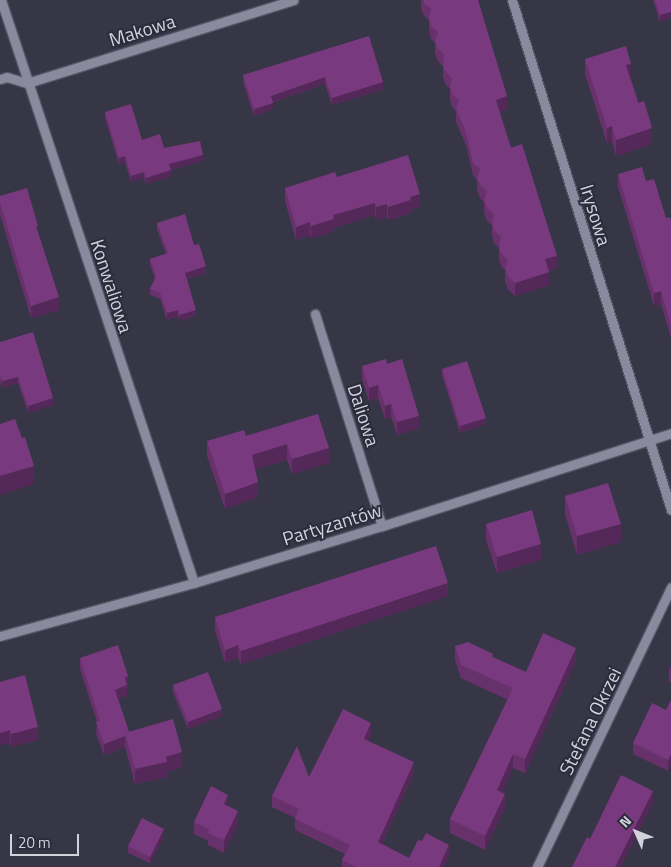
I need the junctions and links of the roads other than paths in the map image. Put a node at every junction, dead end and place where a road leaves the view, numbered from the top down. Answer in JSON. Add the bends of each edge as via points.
{"nodes":[{"id":1,"x":1,"y":0,"type":"edge"},
{"id":2,"x":293,"y":0,"type":"edge"},
{"id":3,"x":512,"y":0,"type":"edge"},
{"id":4,"x":0,"y":79,"type":"edge"},
{"id":5,"x":27,"y":83,"type":"junction"},
{"id":6,"x":315,"y":314,"type":"dead end"},
{"id":7,"x":671,"y":433,"type":"edge"},
{"id":8,"x":650,"y":440,"type":"junction"},
{"id":9,"x":671,"y":510,"type":"edge"},
{"id":10,"x":382,"y":526,"type":"junction"},
{"id":11,"x":194,"y":583,"type":"junction"},
{"id":12,"x":671,"y":587,"type":"edge"},
{"id":13,"x":668,"y":606,"type":"edge"},
{"id":14,"x":0,"y":636,"type":"edge"},
{"id":15,"x":537,"y":867,"type":"edge"}],
"edges":[{"from":1,"to":5,"type":"street","name":"Konwaliowa"},
{"from":2,"to":5,"type":"street","name":"Makowa"},
{"from":3,"to":8,"type":"street","name":"Irysowa"},
{"from":4,"to":5,"type":"street","name":"Makowa","via":[[7,77]]},
{"from":5,"to":11,"type":"street","name":"Konwaliowa"},
{"from":6,"to":10,"type":"street","name":"Daliowa"},
{"from":7,"to":8,"type":"street","name":"Partyzantów"},
{"from":8,"to":9,"type":"street"},
{"from":8,"to":10,"type":"street","name":"Partyzantów"},
{"from":10,"to":11,"type":"street","name":"Partyzantów"},
{"from":11,"to":14,"type":"street","name":"Partyzantów"},
{"from":12,"to":13,"type":"street","name":"Stefana Okrzei"},
{"from":13,"to":15,"type":"street","name":"Stefana Okrzei"}]}
